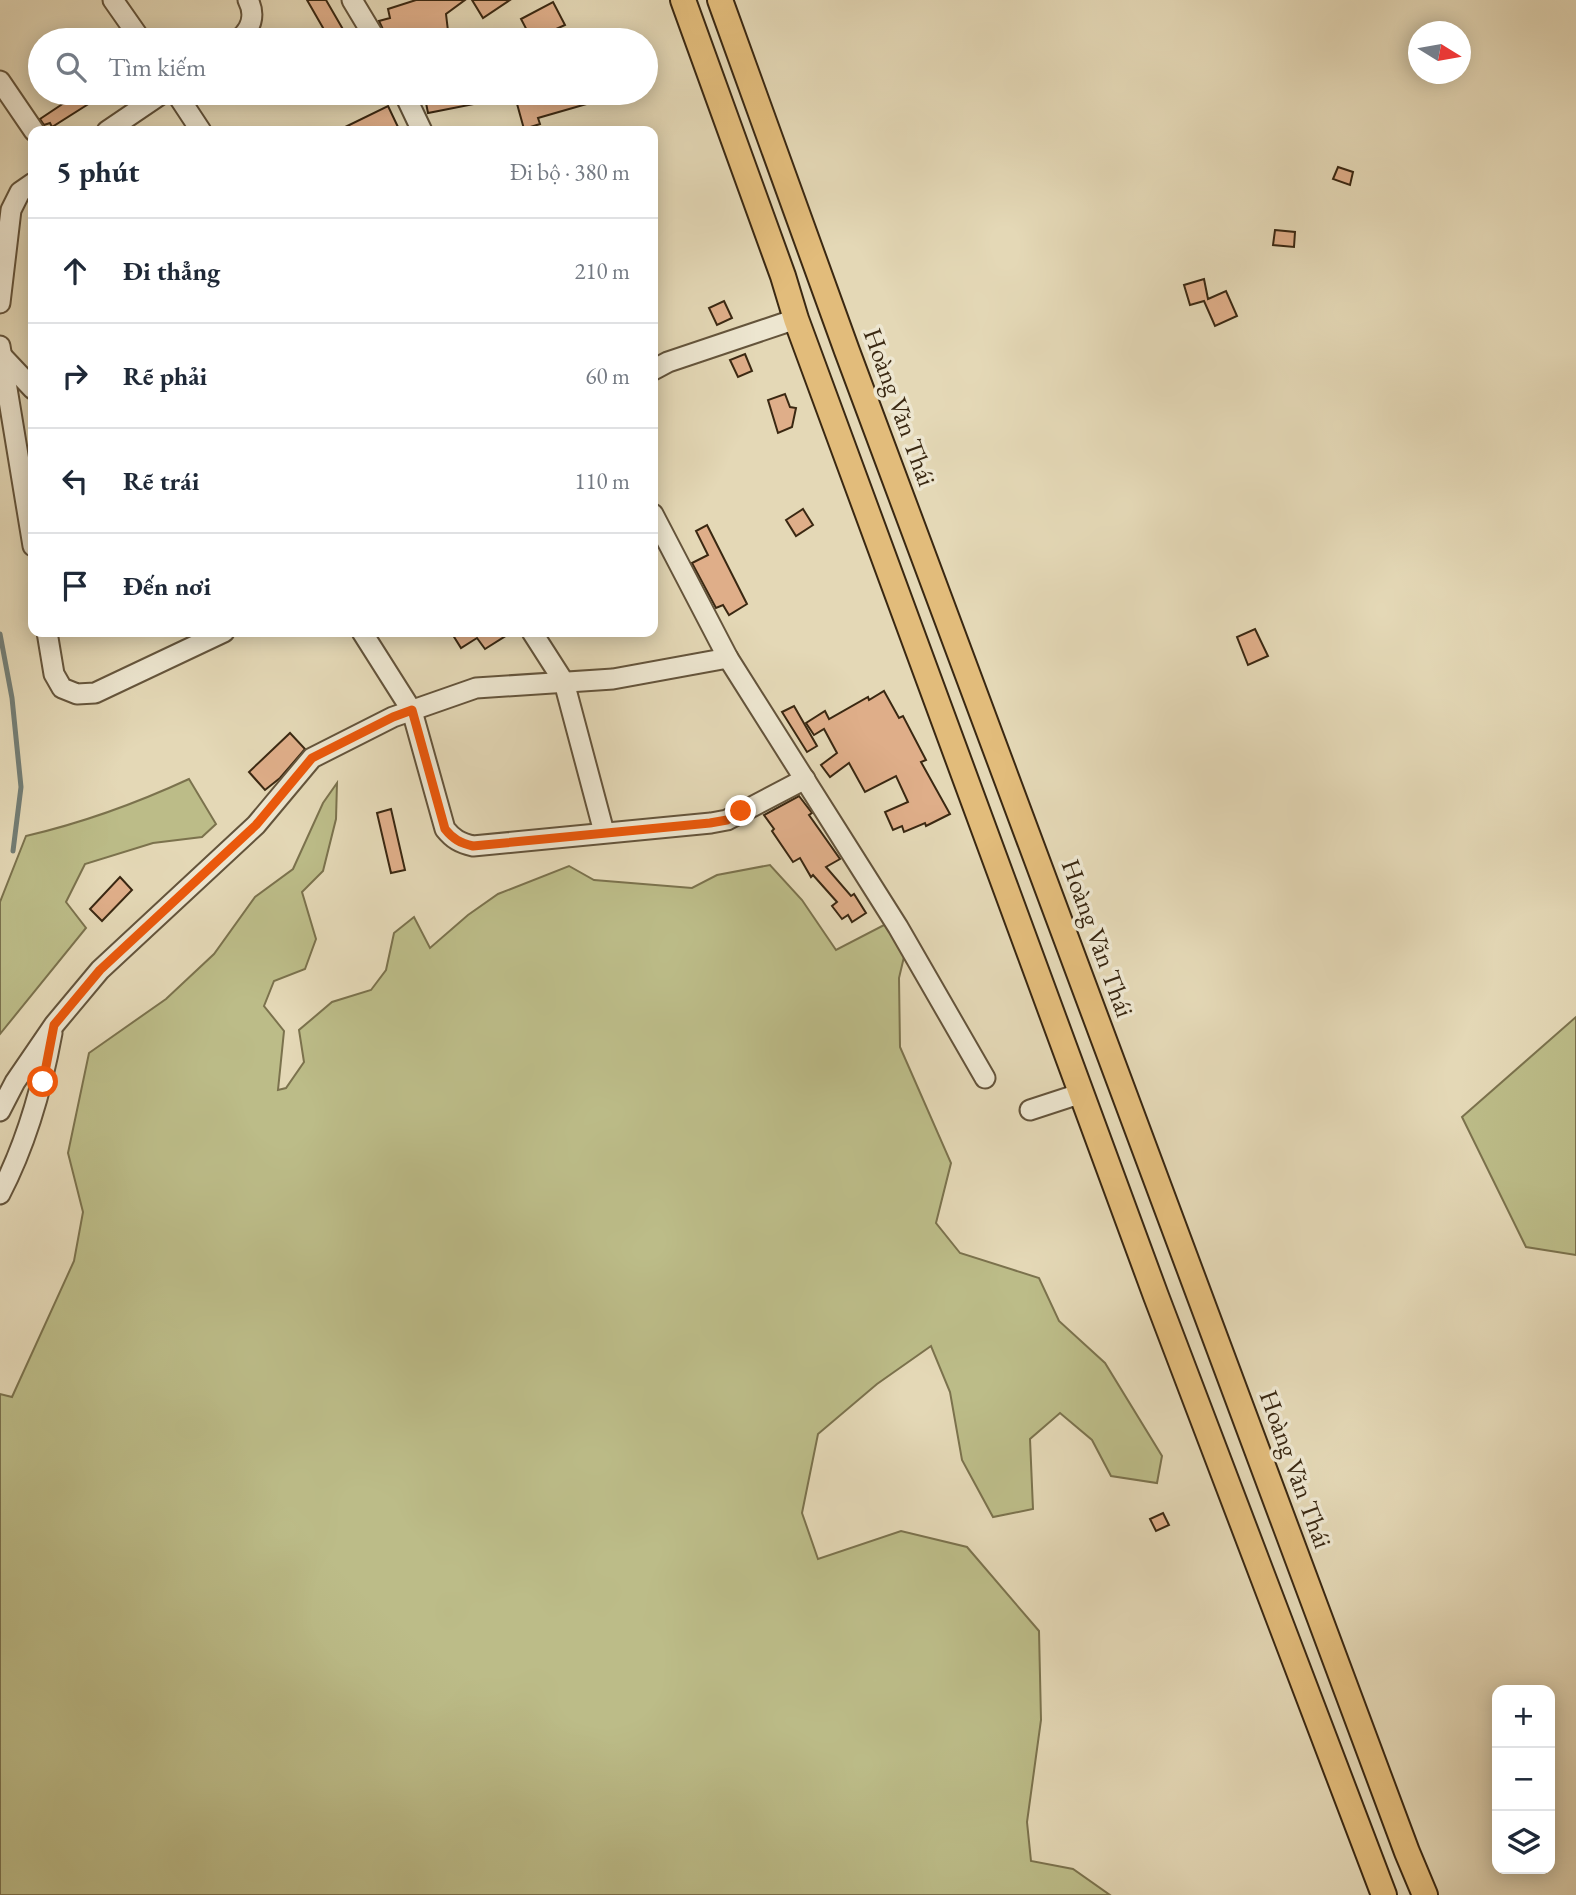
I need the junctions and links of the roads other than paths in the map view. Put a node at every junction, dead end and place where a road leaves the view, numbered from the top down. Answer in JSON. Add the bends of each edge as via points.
{"nodes":[{"id":1,"x":113,"y":0,"type":"edge"},
{"id":2,"x":248,"y":0,"type":"edge"},
{"id":3,"x":352,"y":0,"type":"edge"},
{"id":4,"x":683,"y":0,"type":"edge"},
{"id":5,"x":720,"y":0,"type":"edge"},
{"id":6,"x":133,"y":28,"type":"edge"},
{"id":7,"x":248,"y":28,"type":"edge"},
{"id":8,"x":369,"y":28,"type":"edge"},
{"id":9,"x":0,"y":81,"type":"edge"},
{"id":10,"x":145,"y":105,"type":"edge"},
{"id":11,"x":184,"y":105,"type":"edge"},
{"id":12,"x":410,"y":105,"type":"edge"},
{"id":13,"x":31,"y":126,"type":"edge"},
{"id":14,"x":114,"y":126,"type":"edge"},
{"id":15,"x":198,"y":126,"type":"edge"},
{"id":16,"x":420,"y":126,"type":"edge"},
{"id":17,"x":28,"y":186,"type":"edge"},
{"id":18,"x":0,"y":303,"type":"edge"},
{"id":19,"x":831,"y":306,"type":"junction"},
{"id":20,"x":796,"y":319,"type":"junction"},
{"id":21,"x":1,"y":351,"type":"edge"},
{"id":22,"x":658,"y":367,"type":"edge"},
{"id":23,"x":28,"y":383,"type":"edge"},
{"id":24,"x":28,"y":516,"type":"edge"},
{"id":25,"x":658,"y":524,"type":"edge"},
{"id":26,"x":48,"y":637,"type":"edge"},
{"id":27,"x":200,"y":637,"type":"edge"},
{"id":28,"x":365,"y":637,"type":"edge"},
{"id":29,"x":535,"y":637,"type":"edge"},
{"id":30,"x":728,"y":659,"type":"junction"},
{"id":31,"x":564,"y":682,"type":"junction"},
{"id":32,"x":412,"y":710,"type":"junction"},
{"id":33,"x":804,"y":779,"type":"junction"},
{"id":34,"x":604,"y":832,"type":"junction"},
{"id":35,"x":54,"y":1025,"type":"junction"},
{"id":36,"x":985,"y":1078,"type":"dead end"},
{"id":37,"x":1082,"y":1093,"type":"junction"},
{"id":38,"x":1030,"y":1110,"type":"dead end"},
{"id":39,"x":0,"y":1111,"type":"edge"},
{"id":40,"x":0,"y":1194,"type":"edge"},
{"id":41,"x":1384,"y":1895,"type":"edge"},
{"id":42,"x":1425,"y":1895,"type":"edge"}],
"edges":[{"from":1,"to":6,"type":"street"},
{"from":2,"to":7,"type":"street","via":[[253,14]]},
{"from":3,"to":8,"type":"street"},
{"from":4,"to":20,"type":"main road"},
{"from":5,"to":19,"type":"main road","name":"Hoàng Văn Thái"},
{"from":9,"to":13,"type":"street"},
{"from":10,"to":14,"type":"street"},
{"from":11,"to":15,"type":"street"},
{"from":12,"to":16,"type":"street"},
{"from":17,"to":18,"type":"street","via":[[11,210]]},
{"from":19,"to":20,"type":"main road"},
{"from":19,"to":42,"type":"main road","name":"Hoàng Văn Thái"},
{"from":20,"to":22,"type":"street"},
{"from":20,"to":37,"type":"main road"},
{"from":21,"to":23,"type":"street"},
{"from":21,"to":24,"type":"street"},
{"from":25,"to":30,"type":"street"},
{"from":26,"to":27,"type":"street","via":[[54,674],[62,688],[77,694],[95,693]]},
{"from":28,"to":32,"type":"street"},
{"from":29,"to":31,"type":"street"},
{"from":30,"to":31,"type":"street"},
{"from":30,"to":33,"type":"street"},
{"from":31,"to":32,"type":"street","via":[[477,688]]},
{"from":31,"to":34,"type":"street"},
{"from":32,"to":34,"type":"street","via":[[445,829],[453,838],[473,846]]},
{"from":32,"to":35,"type":"street","via":[[312,758],[256,825],[100,970]]},
{"from":33,"to":34,"type":"street","via":[[727,820]]},
{"from":33,"to":36,"type":"street","via":[[898,927]]},
{"from":35,"to":39,"type":"street"},
{"from":35,"to":40,"type":"street","via":[[43,1082]]},
{"from":37,"to":38,"type":"street"},
{"from":37,"to":41,"type":"main road"}]}
